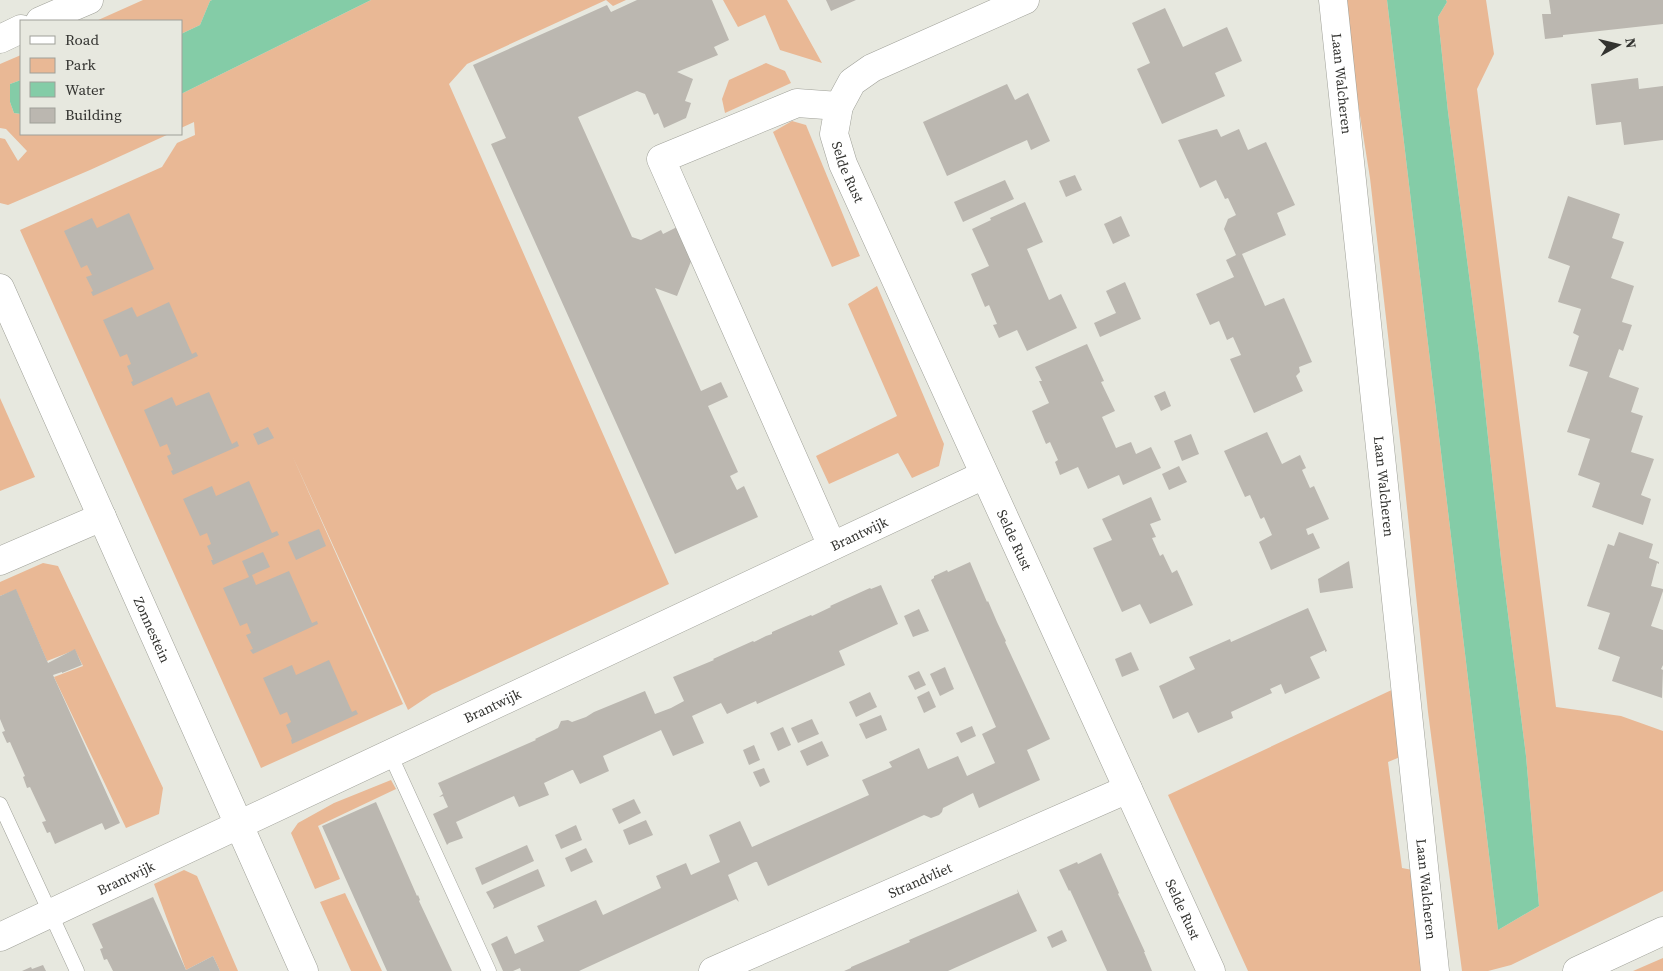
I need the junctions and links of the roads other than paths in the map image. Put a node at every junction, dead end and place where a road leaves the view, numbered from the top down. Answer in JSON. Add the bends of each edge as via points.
{"nodes":[{"id":1,"x":89,"y":0,"type":"edge"},
{"id":2,"x":1025,"y":0,"type":"edge"},
{"id":3,"x":1333,"y":0,"type":"edge"},
{"id":4,"x":42,"y":20,"type":"edge"},
{"id":5,"x":20,"y":29,"type":"edge"},
{"id":6,"x":0,"y":38,"type":"edge"},
{"id":7,"x":839,"y":106,"type":"junction"},
{"id":8,"x":0,"y":288,"type":"edge"},
{"id":9,"x":984,"y":475,"type":"junction"},
{"id":10,"x":102,"y":517,"type":"junction"},
{"id":11,"x":832,"y":546,"type":"junction"},
{"id":12,"x":0,"y":560,"type":"edge"},
{"id":13,"x":390,"y":754,"type":"junction"},
{"id":14,"x":1128,"y":789,"type":"junction"},
{"id":15,"x":0,"y":804,"type":"edge"},
{"id":16,"x":239,"y":825,"type":"junction"},
{"id":17,"x":50,"y":913,"type":"junction"},
{"id":18,"x":1663,"y":931,"type":"edge"},
{"id":19,"x":0,"y":937,"type":"edge"},
{"id":20,"x":77,"y":971,"type":"edge"},
{"id":21,"x":304,"y":971,"type":"edge"},
{"id":22,"x":489,"y":971,"type":"edge"},
{"id":23,"x":713,"y":971,"type":"edge"},
{"id":24,"x":1211,"y":971,"type":"edge"},
{"id":25,"x":1435,"y":971,"type":"edge"},
{"id":26,"x":1577,"y":971,"type":"edge"}],
"edges":[{"from":1,"to":4,"type":"street"},
{"from":2,"to":7,"type":"street","name":"Selde Rust","via":[[872,68],[852,82]]},
{"from":3,"to":25,"type":"street","name":"Laan Walcheren"},
{"from":5,"to":6,"type":"street"},
{"from":7,"to":9,"type":"street","name":"Selde Rust","via":[[834,134],[843,164]]},
{"from":7,"to":11,"type":"street","via":[[797,103],[661,159]]},
{"from":8,"to":10,"type":"street","name":"Zonnestein"},
{"from":9,"to":11,"type":"street","name":"Brantwijk"},
{"from":9,"to":14,"type":"street","name":"Selde Rust"},
{"from":10,"to":12,"type":"street"},
{"from":10,"to":16,"type":"street","name":"Zonnestein"},
{"from":11,"to":13,"type":"street","name":"Brantwijk"},
{"from":13,"to":16,"type":"street","name":"Brantwijk"},
{"from":13,"to":22,"type":"lane"},
{"from":14,"to":23,"type":"street","name":"Strandvliet"},
{"from":14,"to":24,"type":"street","name":"Selde Rust"},
{"from":15,"to":17,"type":"lane"},
{"from":16,"to":17,"type":"street","name":"Brantwijk"},
{"from":16,"to":21,"type":"street","name":"Zonnestein"},
{"from":17,"to":19,"type":"street","name":"Brantwijk"},
{"from":17,"to":20,"type":"lane"},
{"from":18,"to":26,"type":"street"}]}
